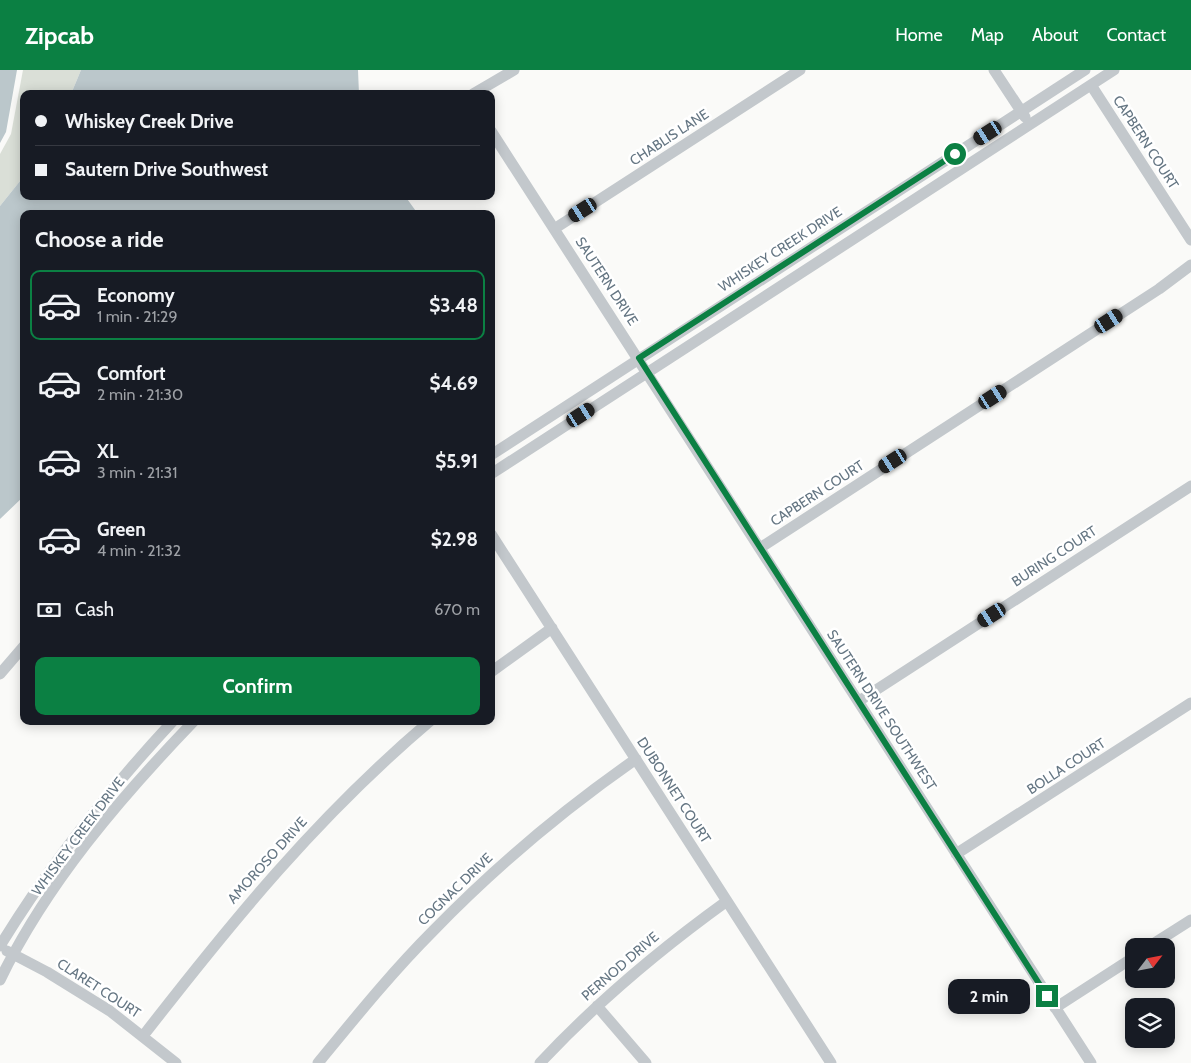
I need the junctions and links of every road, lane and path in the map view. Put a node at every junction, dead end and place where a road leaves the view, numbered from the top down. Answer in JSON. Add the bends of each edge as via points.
{"nodes":[{"id":1,"x":514,"y":70,"type":"edge"},
{"id":2,"x":800,"y":70,"type":"edge"},
{"id":3,"x":994,"y":70,"type":"edge"},
{"id":4,"x":1085,"y":70,"type":"edge"},
{"id":5,"x":1114,"y":70,"type":"edge"},
{"id":6,"x":1091,"y":85,"type":"junction"},
{"id":7,"x":480,"y":90,"type":"edge"},
{"id":8,"x":1021,"y":111,"type":"junction"},
{"id":9,"x":1030,"y":124,"type":"junction"},
{"id":10,"x":495,"y":137,"type":"edge"},
{"id":11,"x":554,"y":229,"type":"junction"},
{"id":12,"x":1191,"y":240,"type":"edge"},
{"id":13,"x":1191,"y":265,"type":"edge"},
{"id":14,"x":639,"y":358,"type":"junction"},
{"id":15,"x":648,"y":372,"type":"junction"},
{"id":16,"x":495,"y":452,"type":"edge"},
{"id":17,"x":495,"y":471,"type":"edge"},
{"id":18,"x":1191,"y":486,"type":"edge"},
{"id":19,"x":495,"y":540,"type":"edge"},
{"id":20,"x":760,"y":548,"type":"junction"},
{"id":21,"x":552,"y":628,"type":"junction"},
{"id":22,"x":20,"y":651,"type":"edge"},
{"id":23,"x":495,"y":669,"type":"edge"},
{"id":24,"x":0,"y":674,"type":"edge"},
{"id":25,"x":859,"y":701,"type":"junction"},
{"id":26,"x":1191,"y":702,"type":"edge"},
{"id":27,"x":169,"y":725,"type":"edge"},
{"id":28,"x":190,"y":725,"type":"edge"},
{"id":29,"x":426,"y":725,"type":"edge"},
{"id":30,"x":636,"y":759,"type":"junction"},
{"id":31,"x":956,"y":854,"type":"junction"},
{"id":32,"x":727,"y":901,"type":"junction"},
{"id":33,"x":1191,"y":920,"type":"edge"},
{"id":34,"x":1163,"y":938,"type":"edge"},
{"id":35,"x":0,"y":946,"type":"edge"},
{"id":36,"x":13,"y":954,"type":"junction"},
{"id":37,"x":1125,"y":963,"type":"edge"},
{"id":38,"x":0,"y":980,"type":"edge"},
{"id":39,"x":597,"y":1006,"type":"junction"},
{"id":40,"x":1055,"y":1008,"type":"junction"},
{"id":41,"x":144,"y":1036,"type":"junction"},
{"id":42,"x":176,"y":1063,"type":"edge"},
{"id":43,"x":318,"y":1063,"type":"edge"},
{"id":44,"x":540,"y":1063,"type":"edge"},
{"id":45,"x":646,"y":1063,"type":"edge"},
{"id":46,"x":830,"y":1063,"type":"edge"},
{"id":47,"x":1091,"y":1063,"type":"edge"}],
"edges":[{"from":1,"to":7,"type":"street"},
{"from":2,"to":11,"type":"street","name":"CHABLIS LANE"},
{"from":3,"to":8,"type":"street"},
{"from":4,"to":8,"type":"street","name":"WHISKEY CREEK DRIVE"},
{"from":5,"to":6,"type":"street"},
{"from":6,"to":9,"type":"street"},
{"from":6,"to":12,"type":"street","name":"CAPBERN COURT"},
{"from":8,"to":9,"type":"street"},
{"from":8,"to":14,"type":"street","name":"WHISKEY CREEK DRIVE"},
{"from":9,"to":15,"type":"street"},
{"from":10,"to":11,"type":"street","name":"SAUTERN DRIVE"},
{"from":11,"to":14,"type":"street","name":"SAUTERN DRIVE"},
{"from":13,"to":20,"type":"street","name":"CAPBERN COURT"},
{"from":14,"to":15,"type":"street","name":"SAUTERN DRIVE"},
{"from":14,"to":16,"type":"street","name":"WHISKEY CREEK DRIVE"},
{"from":15,"to":17,"type":"street"},
{"from":15,"to":20,"type":"street","name":"SAUTERN DRIVE SOUTHWEST"},
{"from":18,"to":25,"type":"street","name":"BURING COURT"},
{"from":19,"to":21,"type":"street","name":"DUBONNET COURT"},
{"from":20,"to":25,"type":"street","name":"SAUTERN DRIVE SOUTHWEST"},
{"from":21,"to":23,"type":"street"},
{"from":21,"to":30,"type":"street","name":"DUBONNET COURT"},
{"from":22,"to":24,"type":"street"},
{"from":25,"to":31,"type":"street","name":"SAUTERN DRIVE SOUTHWEST"},
{"from":26,"to":31,"type":"street","name":"BOLLA COURT"},
{"from":27,"to":35,"type":"street","name":"WHISKEY CREEK DRIVE","via":[[70,841]]},
{"from":28,"to":36,"type":"street","name":"WHISKEY CREEK DRIVE","via":[[66,872]]},
{"from":29,"to":41,"type":"street","name":"AMOROSO DRIVE","via":[[346,797],[270,878],[225,930]]},
{"from":30,"to":32,"type":"street","name":"DUBONNET COURT"},
{"from":30,"to":43,"type":"street","name":"COGNAC DRIVE","via":[[547,826],[466,899],[385,982]]},
{"from":31,"to":40,"type":"street","name":"SAUTERN DRIVE SOUTHWEST"},
{"from":32,"to":39,"type":"street","name":"PERNOD DRIVE","via":[[668,944]]},
{"from":32,"to":46,"type":"street","name":"DUBONNET COURT"},
{"from":33,"to":34,"type":"street"},
{"from":35,"to":36,"type":"street","name":"CLARET COURT"},
{"from":36,"to":38,"type":"street","name":"WHISKEY CREEK DRIVE"},
{"from":36,"to":41,"type":"street","name":"CLARET COURT","via":[[84,994]]},
{"from":37,"to":40,"type":"street"},
{"from":39,"to":44,"type":"street","name":"PERNOD DRIVE"},
{"from":39,"to":45,"type":"street"},
{"from":40,"to":47,"type":"street","name":"SAUTERN DRIVE SOUTHWEST"},
{"from":41,"to":42,"type":"street","name":"CLARET COURT"}]}
